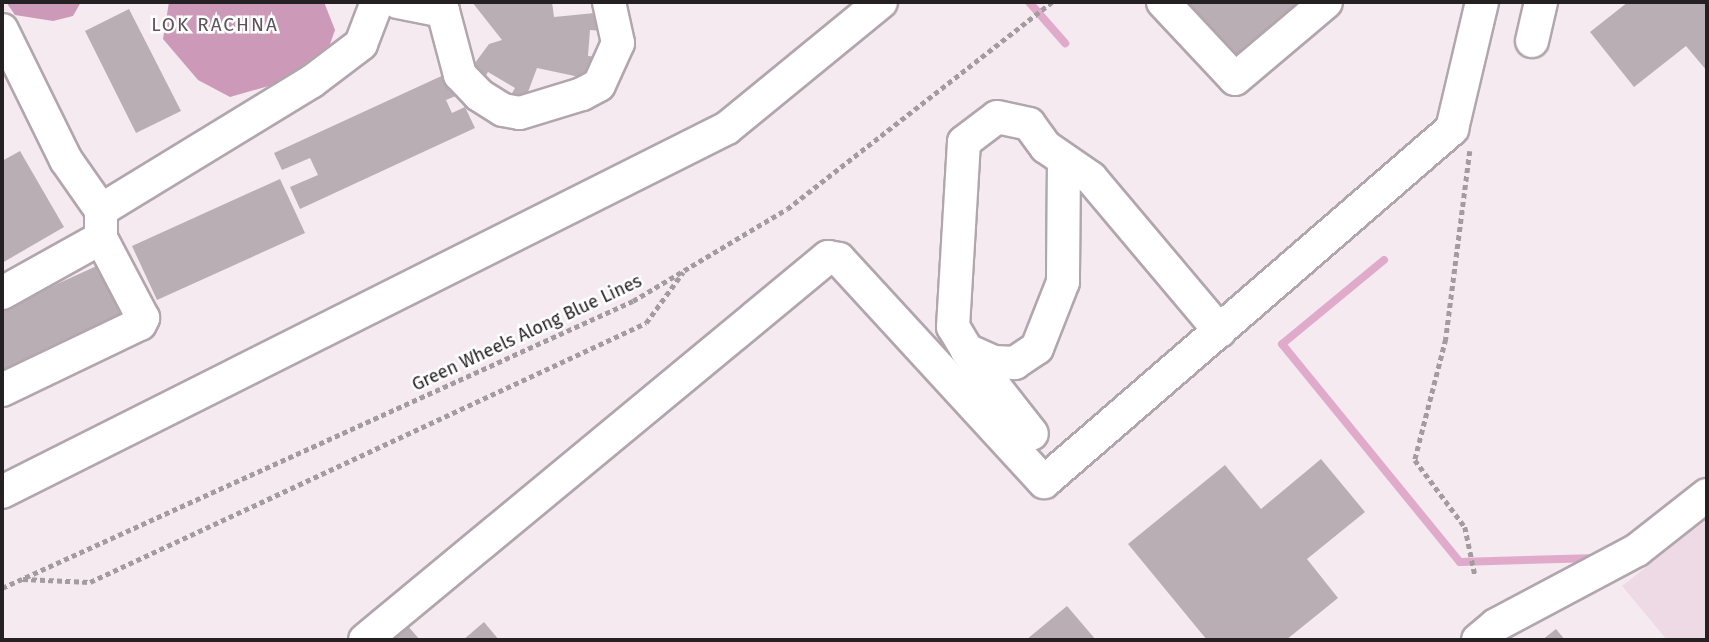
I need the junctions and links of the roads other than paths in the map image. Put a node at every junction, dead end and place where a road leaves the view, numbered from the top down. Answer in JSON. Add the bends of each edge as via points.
{"nodes":[{"id":1,"x":377,"y":2,"type":"edge"},
{"id":2,"x":398,"y":2,"type":"edge"},
{"id":3,"x":609,"y":2,"type":"edge"},
{"id":4,"x":881,"y":2,"type":"edge"},
{"id":5,"x":1163,"y":2,"type":"edge"},
{"id":6,"x":1326,"y":2,"type":"edge"},
{"id":7,"x":1482,"y":2,"type":"edge"},
{"id":8,"x":1541,"y":2,"type":"edge"},
{"id":9,"x":447,"y":6,"type":"edge"},
{"id":10,"x":2,"y":33,"type":"edge"},
{"id":11,"x":1532,"y":41,"type":"dead end"},
{"id":12,"x":1064,"y":161,"type":"junction"},
{"id":13,"x":101,"y":225,"type":"junction"},
{"id":14,"x":2,"y":293,"type":"edge"},
{"id":15,"x":1220,"y":331,"type":"junction"},
{"id":16,"x":967,"y":350,"type":"junction"},
{"id":17,"x":2,"y":390,"type":"edge"},
{"id":18,"x":1032,"y":434,"type":"dead end"},
{"id":19,"x":2,"y":492,"type":"edge"},
{"id":20,"x":1707,"y":495,"type":"edge"},
{"id":21,"x":365,"y":640,"type":"edge"},
{"id":22,"x":1478,"y":640,"type":"edge"}],
"edges":[{"from":1,"to":13,"type":"street","via":[[361,44]]},
{"from":2,"to":9,"type":"street"},
{"from":3,"to":9,"type":"street","via":[[618,43],[599,85],[520,113],[503,110],[479,96],[460,75]]},
{"from":4,"to":19,"type":"street","via":[[727,128]]},
{"from":5,"to":6,"type":"street","via":[[1235,79]]},
{"from":7,"to":15,"type":"street","via":[[1452,129]]},
{"from":8,"to":11,"type":"street"},
{"from":10,"to":13,"type":"street"},
{"from":12,"to":15,"type":"street","via":[[1091,178]]},
{"from":12,"to":16,"type":"street","via":[[1063,282],[1037,348],[1015,363],[994,362]]},
{"from":12,"to":16,"type":"street","via":[[1029,124],[1013,118],[997,117],[964,142],[953,327]]},
{"from":13,"to":14,"type":"street"},
{"from":13,"to":17,"type":"street","via":[[143,318],[140,324]]},
{"from":15,"to":21,"type":"street","via":[[1044,482],[839,259],[828,257]]},
{"from":16,"to":18,"type":"street"},
{"from":20,"to":22,"type":"street","via":[[1637,550],[1496,625]]}]}
